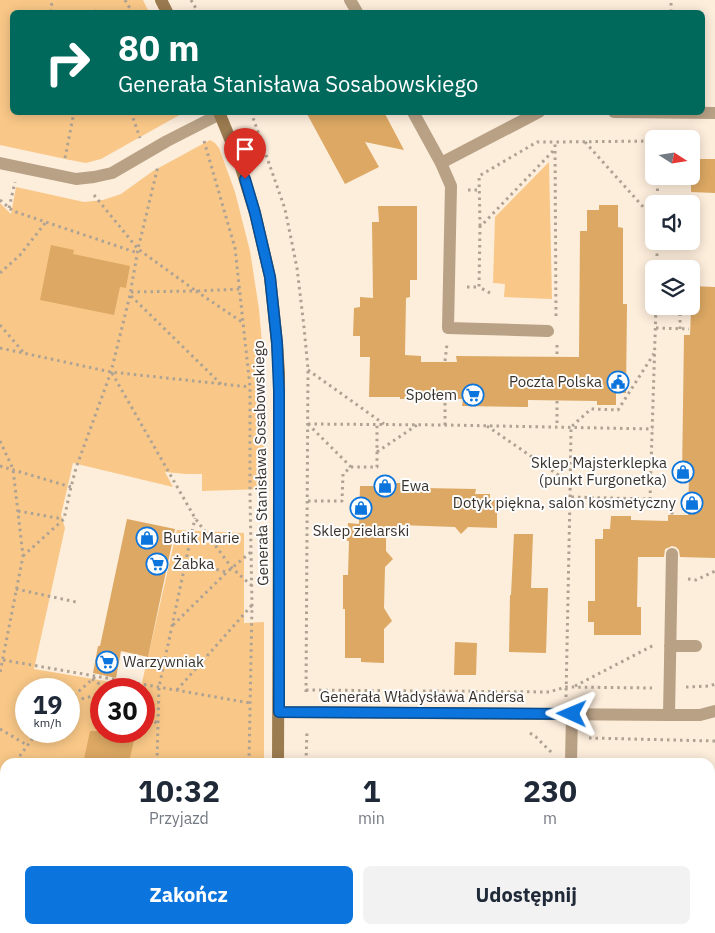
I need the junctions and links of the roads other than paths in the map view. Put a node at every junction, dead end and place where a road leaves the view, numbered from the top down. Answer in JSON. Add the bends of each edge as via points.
{"nodes":[{"id":1,"x":216,"y":115,"type":"edge"},
{"id":2,"x":221,"y":115,"type":"edge"},
{"id":3,"x":415,"y":115,"type":"edge"},
{"id":4,"x":533,"y":115,"type":"edge"},
{"id":5,"x":0,"y":163,"type":"edge"},
{"id":6,"x":441,"y":163,"type":"junction"},
{"id":7,"x":554,"y":331,"type":"road end"},
{"id":8,"x":672,"y":554,"type":"dead end"},
{"id":9,"x":670,"y":641,"type":"junction"},
{"id":10,"x":696,"y":646,"type":"dead end"},
{"id":11,"x":715,"y":711,"type":"edge"},
{"id":12,"x":279,"y":712,"type":"junction"},
{"id":13,"x":568,"y":714,"type":"junction"},
{"id":14,"x":669,"y":715,"type":"junction"},
{"id":15,"x":278,"y":758,"type":"edge"},
{"id":16,"x":572,"y":758,"type":"edge"}],
"edges":[{"from":1,"to":5,"type":"street","via":[[112,173],[76,179]]},
{"from":2,"to":12,"type":"street","name":"Generała Stanisława Sosabowskiego","via":[[240,161],[255,213],[270,277],[277,343]]},
{"from":3,"to":6,"type":"street"},
{"from":4,"to":6,"type":"street"},
{"from":6,"to":7,"type":"street","via":[[451,186],[448,328]]},
{"from":8,"to":9,"type":"street"},
{"from":9,"to":10,"type":"street"},
{"from":9,"to":14,"type":"street"},
{"from":11,"to":14,"type":"street","name":"Generała Władysława Andersa","via":[[700,715]]},
{"from":12,"to":13,"type":"street","name":"Generała Władysława Andersa"},
{"from":12,"to":15,"type":"street","name":"Generała Stanisława Sosabowskiego"},
{"from":13,"to":14,"type":"street","name":"Generała Władysława Andersa"},
{"from":13,"to":16,"type":"street"}]}
